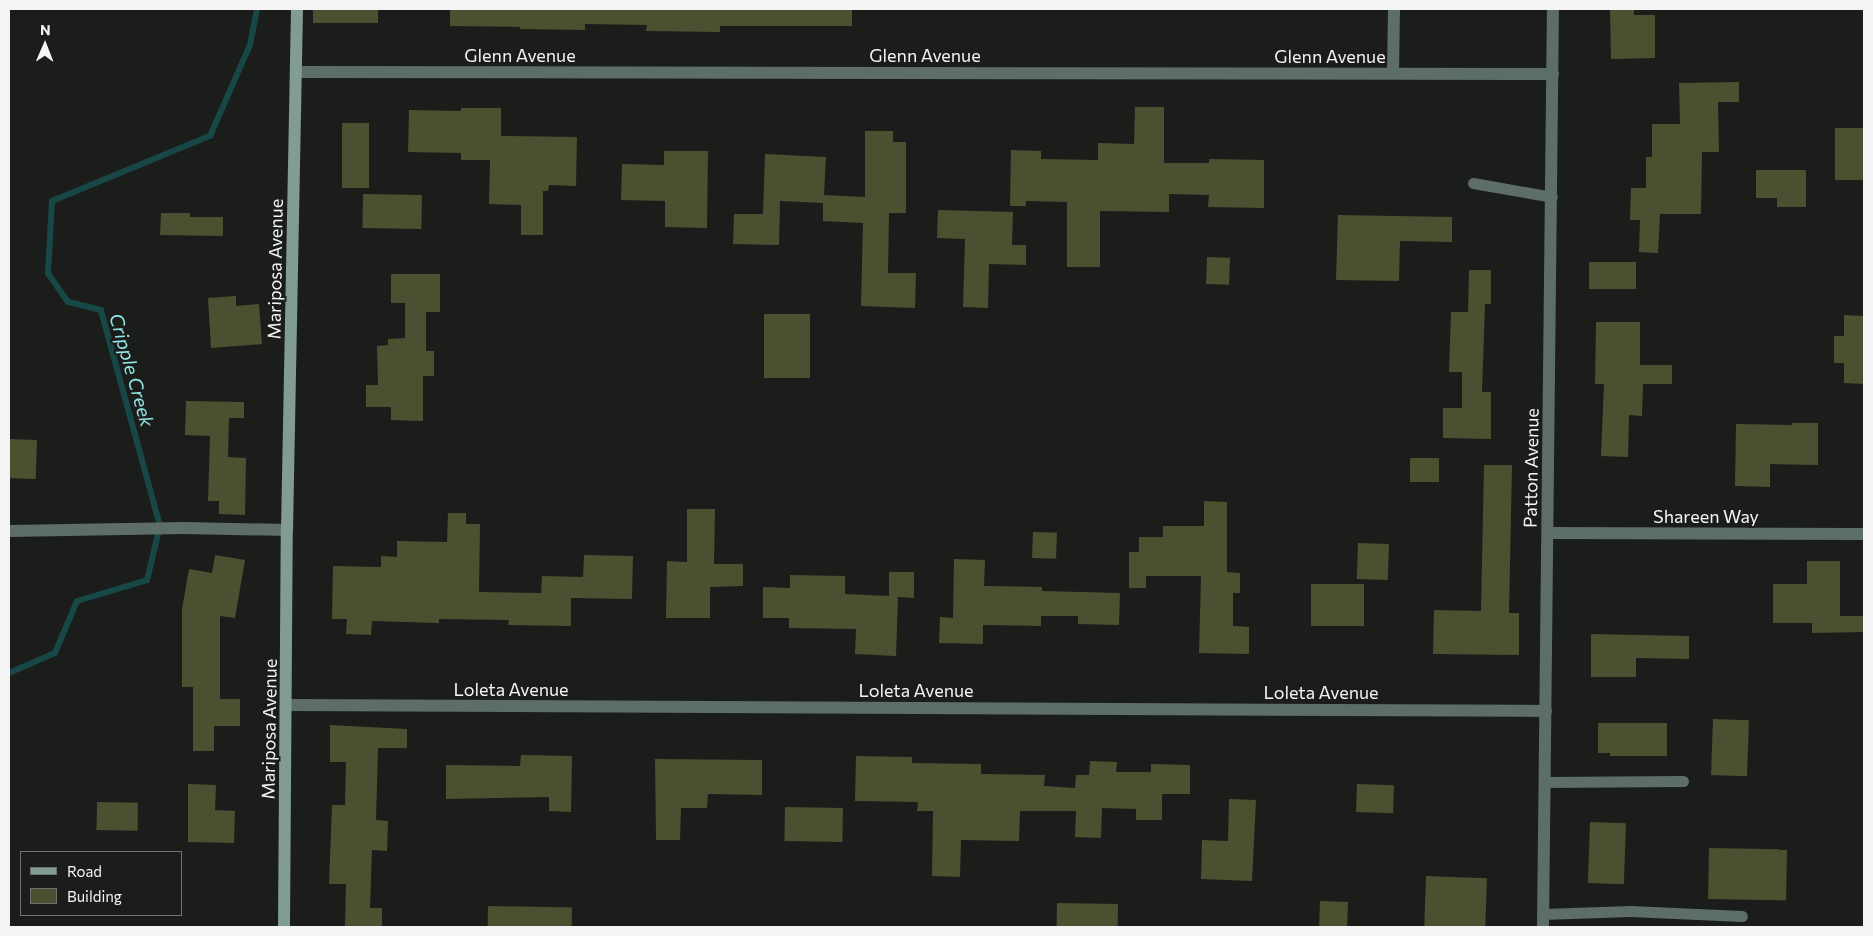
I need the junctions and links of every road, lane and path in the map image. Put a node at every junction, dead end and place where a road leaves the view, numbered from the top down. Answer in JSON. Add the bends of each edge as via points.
{"nodes":[{"id":1,"x":297,"y":9,"type":"edge"},
{"id":2,"x":1394,"y":9,"type":"edge"},
{"id":3,"x":1553,"y":9,"type":"edge"},
{"id":4,"x":296,"y":72,"type":"junction"},
{"id":5,"x":1393,"y":73,"type":"junction"},
{"id":6,"x":1553,"y":74,"type":"junction"},
{"id":7,"x":1473,"y":183,"type":"dead end"},
{"id":8,"x":1552,"y":198,"type":"junction"},
{"id":9,"x":288,"y":530,"type":"junction"},
{"id":10,"x":9,"y":531,"type":"edge"},
{"id":11,"x":1548,"y":533,"type":"junction"},
{"id":12,"x":1864,"y":534,"type":"edge"},
{"id":13,"x":287,"y":705,"type":"junction"},
{"id":14,"x":1546,"y":711,"type":"junction"},
{"id":15,"x":1683,"y":781,"type":"dead end"},
{"id":16,"x":1545,"y":782,"type":"junction"},
{"id":17,"x":1742,"y":916,"type":"dead end"},
{"id":18,"x":1543,"y":921,"type":"edge"},
{"id":19,"x":284,"y":927,"type":"edge"}],
"edges":[{"from":1,"to":4,"type":"street","name":"Mariposa Avenue"},
{"from":2,"to":5,"type":"street"},
{"from":3,"to":6,"type":"street","name":"Patton Avenue"},
{"from":4,"to":5,"type":"street","name":"Glenn Avenue"},
{"from":4,"to":9,"type":"street","name":"Mariposa Avenue"},
{"from":5,"to":6,"type":"street","name":"Glenn Avenue"},
{"from":6,"to":8,"type":"street","name":"Patton Avenue"},
{"from":7,"to":8,"type":"lane"},
{"from":8,"to":11,"type":"street","name":"Patton Avenue"},
{"from":9,"to":10,"type":"street"},
{"from":9,"to":13,"type":"street","name":"Mariposa Avenue"},
{"from":11,"to":12,"type":"street","name":"Shareen Way"},
{"from":11,"to":14,"type":"street","name":"Patton Avenue"},
{"from":13,"to":14,"type":"street","name":"Loleta Avenue"},
{"from":13,"to":19,"type":"street","name":"Mariposa Avenue"},
{"from":14,"to":16,"type":"street","name":"Patton Avenue"},
{"from":15,"to":16,"type":"lane"},
{"from":16,"to":18,"type":"street","name":"Patton Avenue"},
{"from":17,"to":18,"type":"lane","via":[[1630,912]]}]}
